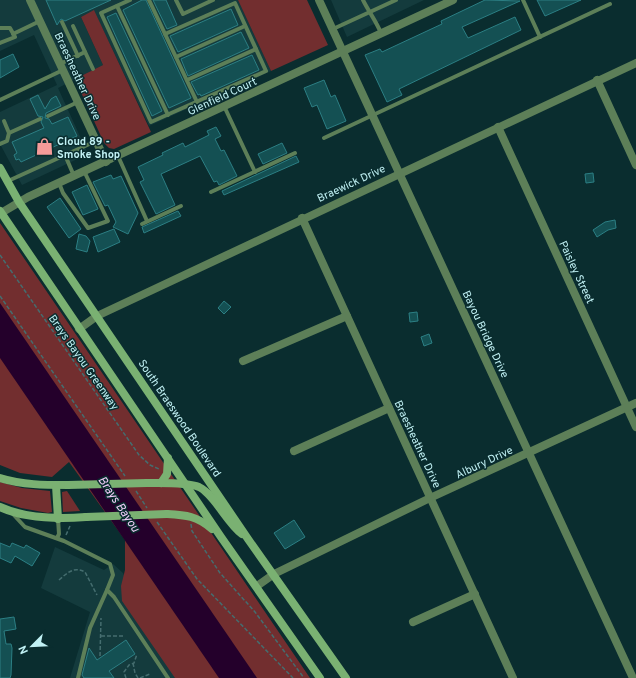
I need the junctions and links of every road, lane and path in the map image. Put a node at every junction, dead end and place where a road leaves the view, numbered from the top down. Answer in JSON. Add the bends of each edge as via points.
{"nodes":[{"id":1,"x":30,"y":0,"type":"edge"},
{"id":2,"x":130,"y":0,"type":"edge"},
{"id":3,"x":149,"y":0,"type":"edge"},
{"id":4,"x":176,"y":0,"type":"edge"},
{"id":5,"x":213,"y":0,"type":"edge"},
{"id":6,"x":319,"y":0,"type":"edge"},
{"id":7,"x":363,"y":0,"type":"edge"},
{"id":8,"x":396,"y":0,"type":"edge"},
{"id":9,"x":453,"y":0,"type":"edge"},
{"id":10,"x":523,"y":0,"type":"edge"},
{"id":11,"x":610,"y":4,"type":"dead end"},
{"id":12,"x":117,"y":6,"type":"junction"},
{"id":13,"x":369,"y":13,"type":"junction"},
{"id":14,"x":40,"y":21,"type":"junction"},
{"id":15,"x":62,"y":22,"type":"dead end"},
{"id":16,"x":73,"y":26,"type":"dead end"},
{"id":17,"x":246,"y":26,"type":"junction"},
{"id":18,"x":0,"y":28,"type":"edge"},
{"id":19,"x":333,"y":29,"type":"junction"},
{"id":20,"x":13,"y":34,"type":"junction"},
{"id":21,"x":165,"y":34,"type":"junction"},
{"id":22,"x":382,"y":34,"type":"junction"},
{"id":23,"x":540,"y":37,"type":"junction"},
{"id":24,"x":0,"y":43,"type":"edge"},
{"id":25,"x":256,"y":49,"type":"junction"},
{"id":26,"x":343,"y":51,"type":"junction"},
{"id":27,"x":85,"y":52,"type":"junction"},
{"id":28,"x":78,"y":56,"type":"junction"},
{"id":29,"x":176,"y":57,"type":"junction"},
{"id":30,"x":636,"y":62,"type":"edge"},
{"id":31,"x":61,"y":67,"type":"junction"},
{"id":32,"x":93,"y":69,"type":"dead end"},
{"id":33,"x":187,"y":80,"type":"junction"},
{"id":34,"x":597,"y":80,"type":"junction"},
{"id":35,"x":0,"y":100,"type":"edge"},
{"id":36,"x":78,"y":102,"type":"junction"},
{"id":37,"x":197,"y":102,"type":"junction"},
{"id":38,"x":224,"y":106,"type":"junction"},
{"id":39,"x":168,"y":115,"type":"junction"},
{"id":40,"x":373,"y":115,"type":"junction"},
{"id":41,"x":48,"y":116,"type":"dead end"},
{"id":42,"x":40,"y":119,"type":"dead end"},
{"id":43,"x":4,"y":121,"type":"dead end"},
{"id":44,"x":498,"y":127,"type":"junction"},
{"id":45,"x":9,"y":133,"type":"junction"},
{"id":46,"x":324,"y":138,"type":"dead end"},
{"id":47,"x":96,"y":141,"type":"junction"},
{"id":48,"x":0,"y":144,"type":"edge"},
{"id":49,"x":295,"y":153,"type":"dead end"},
{"id":50,"x":65,"y":155,"type":"junction"},
{"id":51,"x":118,"y":156,"type":"junction"},
{"id":52,"x":106,"y":162,"type":"junction"},
{"id":53,"x":636,"y":165,"type":"edge"},
{"id":54,"x":0,"y":168,"type":"edge"},
{"id":55,"x":84,"y":171,"type":"junction"},
{"id":56,"x":255,"y":172,"type":"junction"},
{"id":57,"x":399,"y":173,"type":"junction"},
{"id":58,"x":75,"y":176,"type":"junction"},
{"id":59,"x":8,"y":181,"type":"junction"},
{"id":60,"x":59,"y":183,"type":"junction"},
{"id":61,"x":211,"y":192,"type":"dead end"},
{"id":62,"x":19,"y":202,"type":"junction"},
{"id":63,"x":181,"y":206,"type":"dead end"},
{"id":64,"x":0,"y":212,"type":"edge"},
{"id":65,"x":302,"y":218,"type":"junction"},
{"id":66,"x":147,"y":221,"type":"junction"},
{"id":67,"x":142,"y":224,"type":"dead end"},
{"id":68,"x":0,"y":255,"type":"edge"},
{"id":69,"x":0,"y":296,"type":"edge"},
{"id":70,"x":97,"y":316,"type":"junction"},
{"id":71,"x":347,"y":316,"type":"junction"},
{"id":72,"x":79,"y":329,"type":"junction"},
{"id":73,"x":243,"y":361,"type":"dead end"},
{"id":74,"x":636,"y":403,"type":"edge"},
{"id":75,"x":389,"y":408,"type":"junction"},
{"id":76,"x":627,"y":408,"type":"junction"},
{"id":77,"x":636,"y":427,"type":"edge"},
{"id":78,"x":294,"y":451,"type":"dead end"},
{"id":79,"x":529,"y":453,"type":"junction"},
{"id":80,"x":168,"y":458,"type":"junction"},
{"id":81,"x":161,"y":470,"type":"dead end"},
{"id":82,"x":0,"y":478,"type":"edge"},
{"id":83,"x":128,"y":480,"type":"dead end"},
{"id":84,"x":161,"y":483,"type":"junction"},
{"id":85,"x":56,"y":485,"type":"junction"},
{"id":86,"x":186,"y":485,"type":"junction"},
{"id":87,"x":132,"y":486,"type":"dead end"},
{"id":88,"x":430,"y":498,"type":"junction"},
{"id":89,"x":0,"y":507,"type":"edge"},
{"id":90,"x":149,"y":511,"type":"dead end"},
{"id":91,"x":11,"y":512,"type":"junction"},
{"id":92,"x":154,"y":517,"type":"dead end"},
{"id":93,"x":74,"y":518,"type":"junction"},
{"id":94,"x":58,"y":519,"type":"junction"},
{"id":95,"x":191,"y":522,"type":"dead end"},
{"id":96,"x":221,"y":537,"type":"junction"},
{"id":97,"x":56,"y":538,"type":"junction"},
{"id":98,"x":248,"y":539,"type":"junction"},
{"id":99,"x":64,"y":541,"type":"junction"},
{"id":100,"x":274,"y":574,"type":"junction"},
{"id":101,"x":59,"y":580,"type":"dead end"},
{"id":102,"x":257,"y":586,"type":"junction"},
{"id":103,"x":107,"y":590,"type":"junction"},
{"id":104,"x":475,"y":594,"type":"junction"},
{"id":105,"x":102,"y":602,"type":"junction"},
{"id":106,"x":98,"y":610,"type":"junction"},
{"id":107,"x":413,"y":622,"type":"dead end"},
{"id":108,"x":100,"y":636,"type":"junction"},
{"id":109,"x":125,"y":636,"type":"dead end"},
{"id":110,"x":137,"y":654,"type":"dead end"},
{"id":111,"x":100,"y":656,"type":"dead end"},
{"id":112,"x":133,"y":663,"type":"junction"},
{"id":113,"x":150,"y":674,"type":"dead end"},
{"id":114,"x":78,"y":678,"type":"edge"},
{"id":115,"x":126,"y":678,"type":"edge"},
{"id":116,"x":139,"y":678,"type":"edge"},
{"id":117,"x":168,"y":678,"type":"edge"},
{"id":118,"x":293,"y":678,"type":"edge"},
{"id":119,"x":304,"y":678,"type":"edge"},
{"id":120,"x":320,"y":678,"type":"edge"},
{"id":121,"x":346,"y":678,"type":"edge"},
{"id":122,"x":513,"y":678,"type":"edge"},
{"id":123,"x":633,"y":678,"type":"edge"}],
"edges":[{"from":1,"to":14,"type":"street","name":"Braesheather Drive"},
{"from":2,"to":12,"type":"lane"},
{"from":3,"to":21,"type":"lane"},
{"from":4,"to":5,"type":"lane","via":[[183,14]]},
{"from":6,"to":19,"type":"street","name":"Bayou Bridge Drive"},
{"from":7,"to":13,"type":"lane"},
{"from":8,"to":13,"type":"lane"},
{"from":9,"to":22,"type":"street","name":"Glenfield Court"},
{"from":10,"to":23,"type":"lane"},
{"from":11,"to":23,"type":"lane"},
{"from":12,"to":39,"type":"lane"},
{"from":12,"to":39,"type":"lane","via":[[101,13],[148,116],[151,122]]},
{"from":13,"to":19,"type":"lane"},
{"from":13,"to":22,"type":"lane","via":[[374,17]]},
{"from":14,"to":20,"type":"lane"},
{"from":14,"to":31,"type":"street","name":"Braesheather Drive"},
{"from":15,"to":28,"type":"lane"},
{"from":16,"to":27,"type":"lane"},
{"from":17,"to":21,"type":"lane","via":[[235,2]]},
{"from":17,"to":25,"type":"lane"},
{"from":17,"to":29,"type":"lane"},
{"from":18,"to":20,"type":"lane","via":[[10,28]]},
{"from":19,"to":26,"type":"street","name":"Bayou Bridge Drive"},
{"from":20,"to":24,"type":"lane","via":[[15,37]]},
{"from":21,"to":29,"type":"lane"},
{"from":22,"to":26,"type":"street","name":"Glenfield Court"},
{"from":23,"to":40,"type":"lane"},
{"from":25,"to":33,"type":"lane"},
{"from":25,"to":37,"type":"lane","via":[[266,71]]},
{"from":26,"to":38,"type":"street","name":"Glenfield Court"},
{"from":26,"to":40,"type":"street","name":"Bayou Bridge Drive"},
{"from":27,"to":28,"type":"lane"},
{"from":27,"to":32,"type":"lane"},
{"from":28,"to":31,"type":"lane"},
{"from":29,"to":33,"type":"lane"},
{"from":30,"to":34,"type":"street","name":"Braewick Drive"},
{"from":31,"to":35,"type":"lane"},
{"from":31,"to":36,"type":"street","name":"Braesheather Drive"},
{"from":33,"to":37,"type":"lane"},
{"from":34,"to":44,"type":"street","name":"Braewick Drive"},
{"from":34,"to":53,"type":"street"},
{"from":36,"to":41,"type":"lane"},
{"from":36,"to":47,"type":"street","name":"Braesheather Drive"},
{"from":37,"to":39,"type":"lane"},
{"from":38,"to":51,"type":"street","name":"Glenfield Court"},
{"from":38,"to":56,"type":"lane"},
{"from":40,"to":46,"type":"lane"},
{"from":40,"to":57,"type":"street","name":"Bayou Bridge Drive"},
{"from":42,"to":45,"type":"lane"},
{"from":43,"to":45,"type":"lane"},
{"from":44,"to":57,"type":"street","name":"Braewick Drive"},
{"from":44,"to":76,"type":"street","name":"Paisley Street"},
{"from":45,"to":48,"type":"lane","via":[[7,141]]},
{"from":47,"to":50,"type":"lane"},
{"from":47,"to":52,"type":"street","name":"Braesheather Drive"},
{"from":49,"to":56,"type":"lane"},
{"from":50,"to":58,"type":"lane"},
{"from":50,"to":59,"type":"lane"},
{"from":51,"to":52,"type":"street","name":"Glenfield Court"},
{"from":51,"to":66,"type":"lane"},
{"from":52,"to":55,"type":"street","name":"Glenfield Court"},
{"from":54,"to":59,"type":"main road","name":"South Braeswood Boulevard"},
{"from":55,"to":58,"type":"street","name":"Glenfield Court"},
{"from":55,"to":60,"type":"lane","via":[[108,221],[88,228],[63,193]]},
{"from":56,"to":61,"type":"lane"},
{"from":57,"to":65,"type":"street","name":"Braewick Drive"},
{"from":57,"to":79,"type":"street","name":"Bayou Bridge Drive"},
{"from":58,"to":60,"type":"street","name":"Glenfield Court"},
{"from":59,"to":62,"type":"main road","name":"South Braeswood Boulevard"},
{"from":60,"to":62,"type":"street","name":"Glenfield Court"},
{"from":62,"to":64,"type":"street","name":"Glenfield Court"},
{"from":62,"to":70,"type":"main road","name":"South Braeswood Boulevard"},
{"from":63,"to":66,"type":"lane"},
{"from":64,"to":72,"type":"main road"},
{"from":65,"to":70,"type":"street","name":"Braewick Drive"},
{"from":65,"to":71,"type":"street","name":"Braesheather Drive"},
{"from":66,"to":67,"type":"lane"},
{"from":68,"to":81,"type":"path","name":"Brays Bayou Greenway","via":[[139,455],[150,465]]},
{"from":69,"to":83,"type":"path"},
{"from":70,"to":72,"type":"street","name":"Braewick Drive"},
{"from":70,"to":98,"type":"main road","name":"South Braeswood Boulevard"},
{"from":71,"to":73,"type":"street"},
{"from":71,"to":75,"type":"street","name":"Braesheather Drive"},
{"from":72,"to":80,"type":"main road"},
{"from":74,"to":76,"type":"street","name":"Albury Drive"},
{"from":75,"to":78,"type":"street"},
{"from":75,"to":88,"type":"street","name":"Braesheather Drive"},
{"from":76,"to":77,"type":"street","name":"Paisley Street"},
{"from":76,"to":79,"type":"street","name":"Albury Drive"},
{"from":79,"to":88,"type":"street","name":"Albury Drive"},
{"from":79,"to":123,"type":"street","name":"Bayou Bridge Drive"},
{"from":80,"to":84,"type":"main road","via":[[167,474]]},
{"from":80,"to":86,"type":"main road"},
{"from":82,"to":85,"type":"main road","via":[[14,483]]},
{"from":84,"to":85,"type":"main road","bridge":true},
{"from":84,"to":86,"type":"main road"},
{"from":85,"to":94,"type":"main road"},
{"from":86,"to":96,"type":"main road"},
{"from":86,"to":98,"type":"main road","via":[[198,486],[204,490],[234,528]]},
{"from":87,"to":90,"type":"path"},
{"from":88,"to":100,"type":"street","name":"Albury Drive"},
{"from":88,"to":104,"type":"street","name":"Braesheather Drive"},
{"from":89,"to":91,"type":"main road"},
{"from":91,"to":94,"type":"main road"},
{"from":91,"to":97,"type":"lane","via":[[25,527]]},
{"from":92,"to":118,"type":"path","via":[[197,579]]},
{"from":93,"to":94,"type":"main road"},
{"from":93,"to":96,"type":"main road","bridge":true,"via":[[167,514],[192,516],[203,521]]},
{"from":93,"to":99,"type":"path"},
{"from":94,"to":97,"type":"lane","via":[[59,534]]},
{"from":95,"to":119,"type":"path","via":[[192,531],[220,573],[256,612]]},
{"from":96,"to":102,"type":"main road"},
{"from":97,"to":99,"type":"lane"},
{"from":98,"to":100,"type":"main road","name":"South Braeswood Boulevard"},
{"from":99,"to":103,"type":"lane","via":[[110,564],[113,575]]},
{"from":100,"to":102,"type":"street","name":"Albury Drive"},
{"from":100,"to":121,"type":"main road","name":"South Braeswood Boulevard"},
{"from":101,"to":105,"type":"path","via":[[68,572],[82,570]]},
{"from":102,"to":120,"type":"main road"},
{"from":103,"to":105,"type":"lane"},
{"from":103,"to":117,"type":"lane"},
{"from":104,"to":107,"type":"street"},
{"from":104,"to":122,"type":"street","name":"Braesheather Drive"},
{"from":105,"to":106,"type":"lane"},
{"from":106,"to":108,"type":"path","via":[[101,621]]},
{"from":106,"to":114,"type":"lane","via":[[90,628]]},
{"from":108,"to":109,"type":"path"},
{"from":108,"to":111,"type":"path"},
{"from":110,"to":112,"type":"path"},
{"from":112,"to":115,"type":"path","via":[[125,669]]},
{"from":112,"to":116,"type":"path"},
{"from":113,"to":116,"type":"path"}]}
